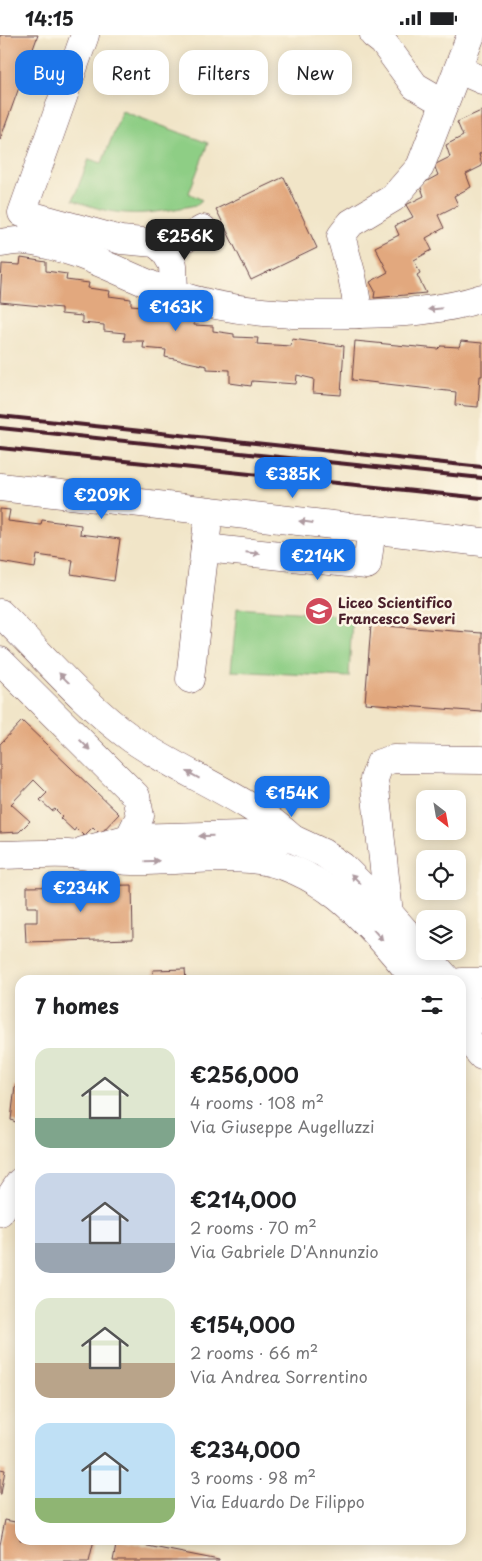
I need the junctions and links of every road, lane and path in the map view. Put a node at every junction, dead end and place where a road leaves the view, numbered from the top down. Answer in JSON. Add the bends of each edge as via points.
{"nodes":[{"id":1,"x":85,"y":35,"type":"edge"},
{"id":2,"x":374,"y":35,"type":"edge"},
{"id":3,"x":471,"y":35,"type":"edge"},
{"id":4,"x":471,"y":75,"type":"edge"},
{"id":5,"x":444,"y":103,"type":"junction"},
{"id":6,"x":11,"y":210,"type":"edge"},
{"id":7,"x":203,"y":229,"type":"dead end"},
{"id":8,"x":0,"y":243,"type":"edge"},
{"id":9,"x":156,"y":243,"type":"junction"},
{"id":10,"x":174,"y":293,"type":"junction"},
{"id":11,"x":482,"y":298,"type":"edge"},
{"id":12,"x":359,"y":314,"type":"junction"},
{"id":13,"x":0,"y":487,"type":"edge"},
{"id":14,"x":209,"y":511,"type":"junction"},
{"id":15,"x":372,"y":529,"type":"junction"},
{"id":16,"x":482,"y":542,"type":"edge"},
{"id":17,"x":205,"y":547,"type":"junction"},
{"id":18,"x":0,"y":613,"type":"edge"},
{"id":19,"x":0,"y":661,"type":"edge"},
{"id":20,"x":190,"y":679,"type":"dead end"},
{"id":21,"x":482,"y":760,"type":"edge"},
{"id":22,"x":129,"y":838,"type":"junction"},
{"id":23,"x":293,"y":839,"type":"junction"},
{"id":24,"x":69,"y":854,"type":"junction"},
{"id":25,"x":0,"y":855,"type":"edge"},
{"id":26,"x":389,"y":913,"type":"junction"},
{"id":27,"x":410,"y":975,"type":"edge"},
{"id":28,"x":444,"y":975,"type":"edge"},
{"id":29,"x":466,"y":982,"type":"edge"},
{"id":30,"x":482,"y":982,"type":"edge"},
{"id":31,"x":466,"y":1001,"type":"edge"},
{"id":32,"x":482,"y":1019,"type":"edge"},
{"id":33,"x":466,"y":1038,"type":"edge"},
{"id":34,"x":482,"y":1056,"type":"edge"},
{"id":35,"x":15,"y":1190,"type":"edge"},
{"id":36,"x":0,"y":1212,"type":"edge"}],
"edges":[{"from":1,"to":6,"type":"street"},
{"from":2,"to":5,"type":"street","via":[[416,86]]},
{"from":3,"to":4,"type":"street"},
{"from":4,"to":5,"type":"street"},
{"from":5,"to":12,"type":"street","via":[[416,172],[393,198],[351,223],[341,236]]},
{"from":6,"to":9,"type":"street","via":[[121,241]]},
{"from":7,"to":9,"type":"street","via":[[172,243]]},
{"from":8,"to":10,"type":"street","via":[[25,241],[61,248]]},
{"from":9,"to":10,"type":"street","via":[[174,265]]},
{"from":10,"to":12,"type":"street","via":[[220,307],[262,313]]},
{"from":11,"to":12,"type":"street","one_way":true,"via":[[453,307]]},
{"from":13,"to":14,"type":"street"},
{"from":15,"to":14,"type":"street","one_way":true},
{"from":14,"to":17,"type":"street"},
{"from":15,"to":16,"type":"street"},
{"from":17,"to":15,"type":"street","one_way":true,"via":[[367,565]]},
{"from":17,"to":20,"type":"street"},
{"from":23,"to":18,"type":"street","one_way":true,"via":[[265,816],[131,738],[82,696]]},
{"from":19,"to":22,"type":"street","one_way":true,"via":[[136,796],[140,816]]},
{"from":21,"to":26,"type":"street","via":[[393,759],[380,763],[374,779]]},
{"from":23,"to":22,"type":"street","one_way":true,"via":[[242,835]]},
{"from":22,"to":24,"type":"street"},
{"from":26,"to":23,"type":"street","one_way":true,"via":[[342,866]]},
{"from":24,"to":25,"type":"street"},
{"from":24,"to":27,"type":"street","one_way":true,"via":[[131,861],[251,859],[286,867],[338,895],[371,927]]},
{"from":26,"to":28,"type":"street"},
{"from":29,"to":30,"type":"street"},
{"from":31,"to":32,"type":"street"},
{"from":33,"to":34,"type":"street"},
{"from":35,"to":36,"type":"street"}]}
